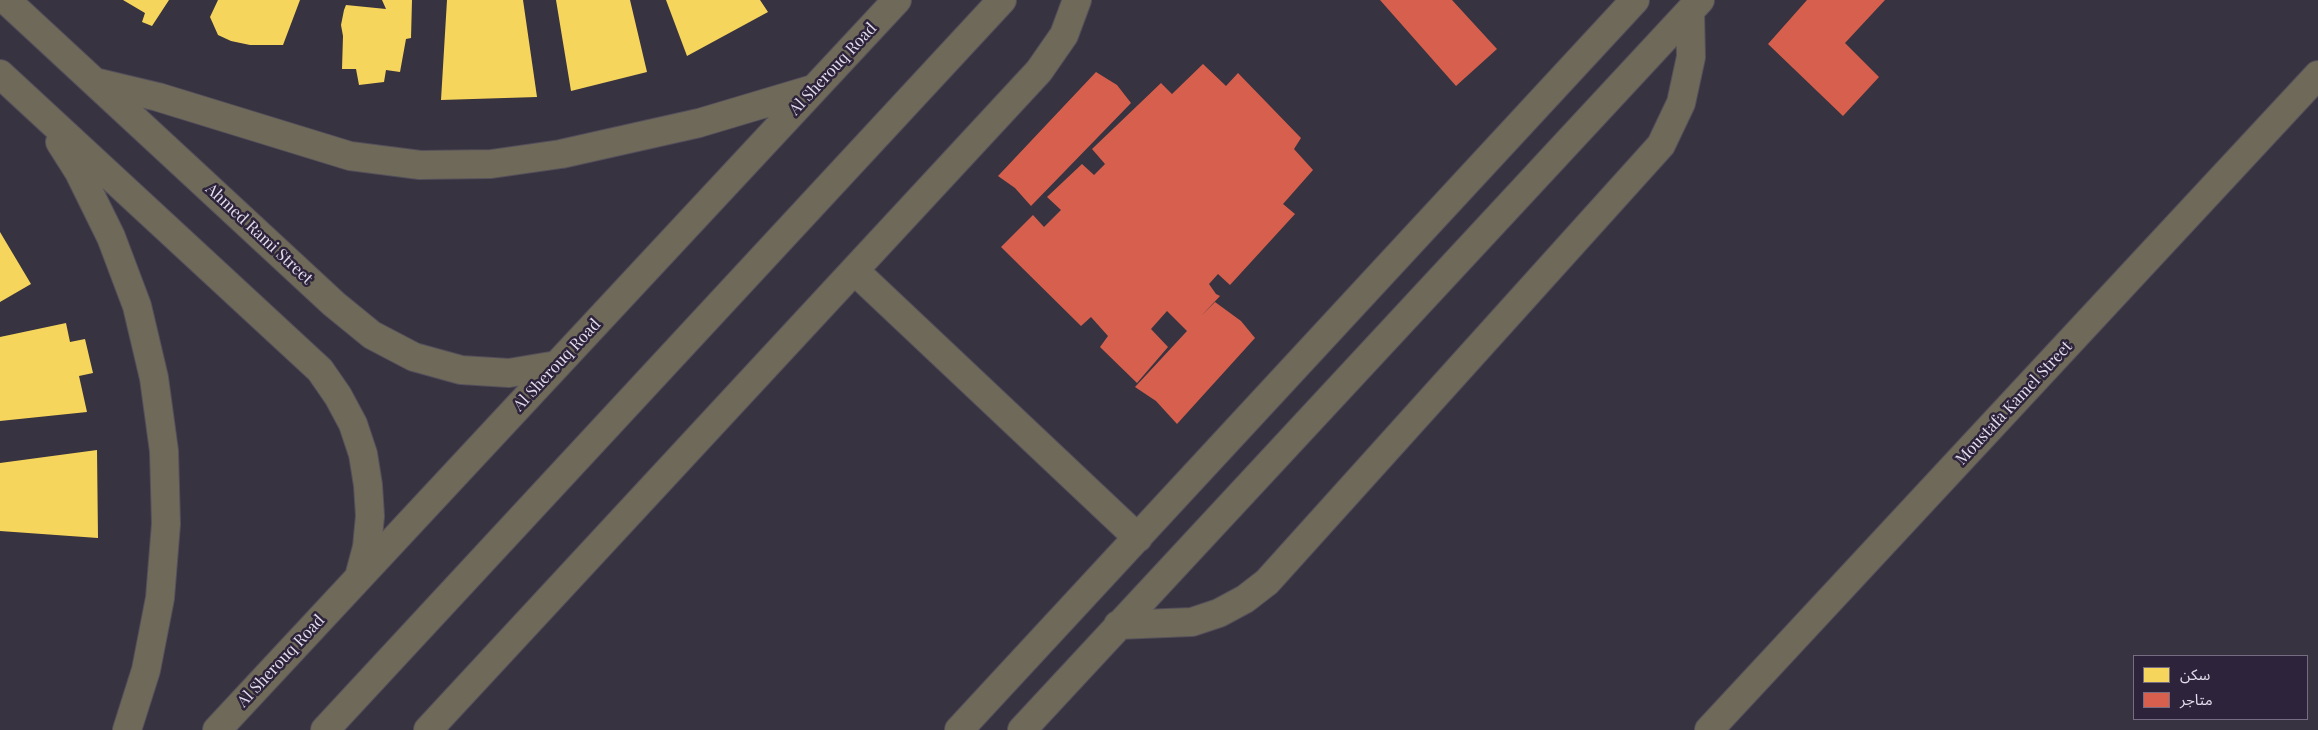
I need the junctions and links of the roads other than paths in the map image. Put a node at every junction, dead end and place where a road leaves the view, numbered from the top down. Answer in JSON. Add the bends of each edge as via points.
{"nodes":[{"id":1,"x":6,"y":0,"type":"edge"},
{"id":2,"x":897,"y":0,"type":"edge"},
{"id":3,"x":1002,"y":0,"type":"edge"},
{"id":4,"x":1077,"y":0,"type":"edge"},
{"id":5,"x":1635,"y":0,"type":"edge"},
{"id":6,"x":1695,"y":5,"type":"edge"},
{"id":7,"x":0,"y":74,"type":"edge"},
{"id":8,"x":2318,"y":75,"type":"edge"},
{"id":9,"x":95,"y":82,"type":"junction"},
{"id":10,"x":814,"y":88,"type":"junction"},
{"id":11,"x":39,"y":109,"type":"junction"},
{"id":12,"x":855,"y":271,"type":"junction"},
{"id":13,"x":557,"y":365,"type":"junction"},
{"id":14,"x":1138,"y":538,"type":"junction"},
{"id":15,"x":359,"y":578,"type":"junction"},
{"id":16,"x":1118,"y":625,"type":"junction"},
{"id":17,"x":128,"y":730,"type":"edge"},
{"id":18,"x":217,"y":730,"type":"edge"},
{"id":19,"x":325,"y":730,"type":"edge"},
{"id":20,"x":428,"y":730,"type":"edge"},
{"id":21,"x":959,"y":730,"type":"edge"},
{"id":22,"x":1022,"y":730,"type":"edge"},
{"id":23,"x":1709,"y":730,"type":"edge"}],
"edges":[{"from":1,"to":9,"type":"street","name":"Ahmed Rami Street"},
{"from":2,"to":10,"type":"street","name":"Al Sherouq Road"},
{"from":3,"to":19,"type":"street"},
{"from":4,"to":12,"type":"street","via":[[1064,35],[1040,70]]},
{"from":5,"to":14,"type":"street"},
{"from":6,"to":16,"type":"street"},
{"from":6,"to":16,"type":"street","via":[[1691,57],[1680,102],[1661,145],[1267,582],[1220,613],[1192,622]]},
{"from":7,"to":11,"type":"street"},
{"from":8,"to":23,"type":"street","name":"Moustafa Kamel Street"},
{"from":9,"to":10,"type":"street","via":[[176,102],[350,156],[420,165],[491,164],[561,154],[699,123]]},
{"from":9,"to":13,"type":"street","name":"Ahmed Rami Street","via":[[327,298],[372,335],[414,357],[461,370],[509,373]]},
{"from":10,"to":13,"type":"street","name":"Al Sherouq Road"},
{"from":11,"to":15,"type":"street","via":[[320,370],[338,396],[361,446],[368,485],[370,516]]},
{"from":11,"to":17,"type":"street","via":[[79,172],[111,237],[137,306],[154,378],[164,451],[166,524],[160,598],[146,670]]},
{"from":12,"to":14,"type":"street"},
{"from":12,"to":20,"type":"street"},
{"from":13,"to":15,"type":"street","name":"Al Sherouq Road"},
{"from":14,"to":21,"type":"street"},
{"from":15,"to":18,"type":"street","name":"Al Sherouq Road"},
{"from":16,"to":22,"type":"street"}]}
